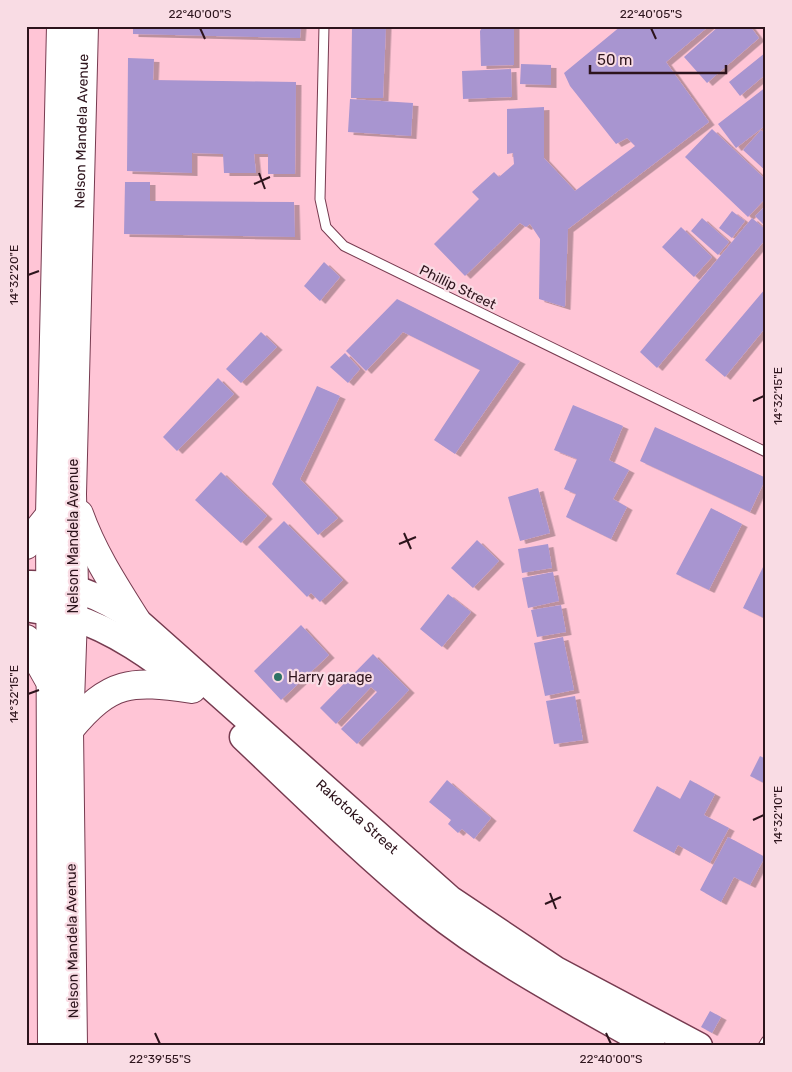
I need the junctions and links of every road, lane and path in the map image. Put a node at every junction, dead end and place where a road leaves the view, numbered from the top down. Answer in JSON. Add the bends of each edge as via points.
{"nodes":[{"id":1,"x":61,"y":26,"type":"edge"},
{"id":2,"x":84,"y":26,"type":"edge"},
{"id":3,"x":324,"y":26,"type":"edge"},
{"id":4,"x":766,"y":452,"type":"edge"},
{"id":5,"x":72,"y":494,"type":"junction"},
{"id":6,"x":50,"y":515,"type":"junction"},
{"id":7,"x":26,"y":546,"type":"edge"},
{"id":8,"x":50,"y":585,"type":"edge"},
{"id":9,"x":50,"y":613,"type":"edge"},
{"id":10,"x":136,"y":620,"type":"junction"},
{"id":11,"x":26,"y":639,"type":"edge"},
{"id":12,"x":50,"y":684,"type":"junction"},
{"id":13,"x":192,"y":689,"type":"junction"},
{"id":14,"x":70,"y":730,"type":"junction"},
{"id":15,"x":766,"y":1041,"type":"edge"},
{"id":16,"x":52,"y":1046,"type":"edge"},
{"id":17,"x":73,"y":1046,"type":"edge"},
{"id":18,"x":652,"y":1046,"type":"edge"},
{"id":19,"x":699,"y":1046,"type":"edge"},
{"id":20,"x":763,"y":1046,"type":"edge"}],
"edges":[{"from":1,"to":6,"type":"main road","name":"Nelson Mandela Avenue"},
{"from":2,"to":5,"type":"main road","name":"Nelson Mandela Avenue"},
{"from":3,"to":4,"type":"lane","name":"Phillip Street","via":[[320,199],[326,227],[344,246]]},
{"from":5,"to":8,"type":"main road","name":"Nelson Mandela Avenue"},
{"from":5,"to":10,"type":"main road","via":[[90,544]]},
{"from":6,"to":7,"type":"main road"},
{"from":6,"to":8,"type":"main road","name":"Nelson Mandela Avenue"},
{"from":8,"to":9,"type":"main road","name":"Nelson Mandela Avenue"},
{"from":8,"to":10,"type":"street","name":"Rakotoka Street","via":[[109,601]]},
{"from":9,"to":12,"type":"main road","name":"Nelson Mandela Avenue"},
{"from":9,"to":13,"type":"street","name":"Rakotoka Street","via":[[109,633],[155,660]]},
{"from":9,"to":14,"type":"main road","name":"Nelson Mandela Avenue"},
{"from":10,"to":19,"type":"street","name":"Rakotoka Street","via":[[450,899],[556,970]]},
{"from":11,"to":12,"type":"main road","via":[[38,656]]},
{"from":12,"to":16,"type":"main road","name":"Nelson Mandela Avenue"},
{"from":13,"to":14,"type":"main road","via":[[149,682],[125,686],[99,698]]},
{"from":13,"to":18,"type":"street","name":"Rakotoka Street","via":[[428,906],[535,979]]},
{"from":14,"to":17,"type":"main road","name":"Nelson Mandela Avenue"},
{"from":15,"to":20,"type":"lane"}]}
